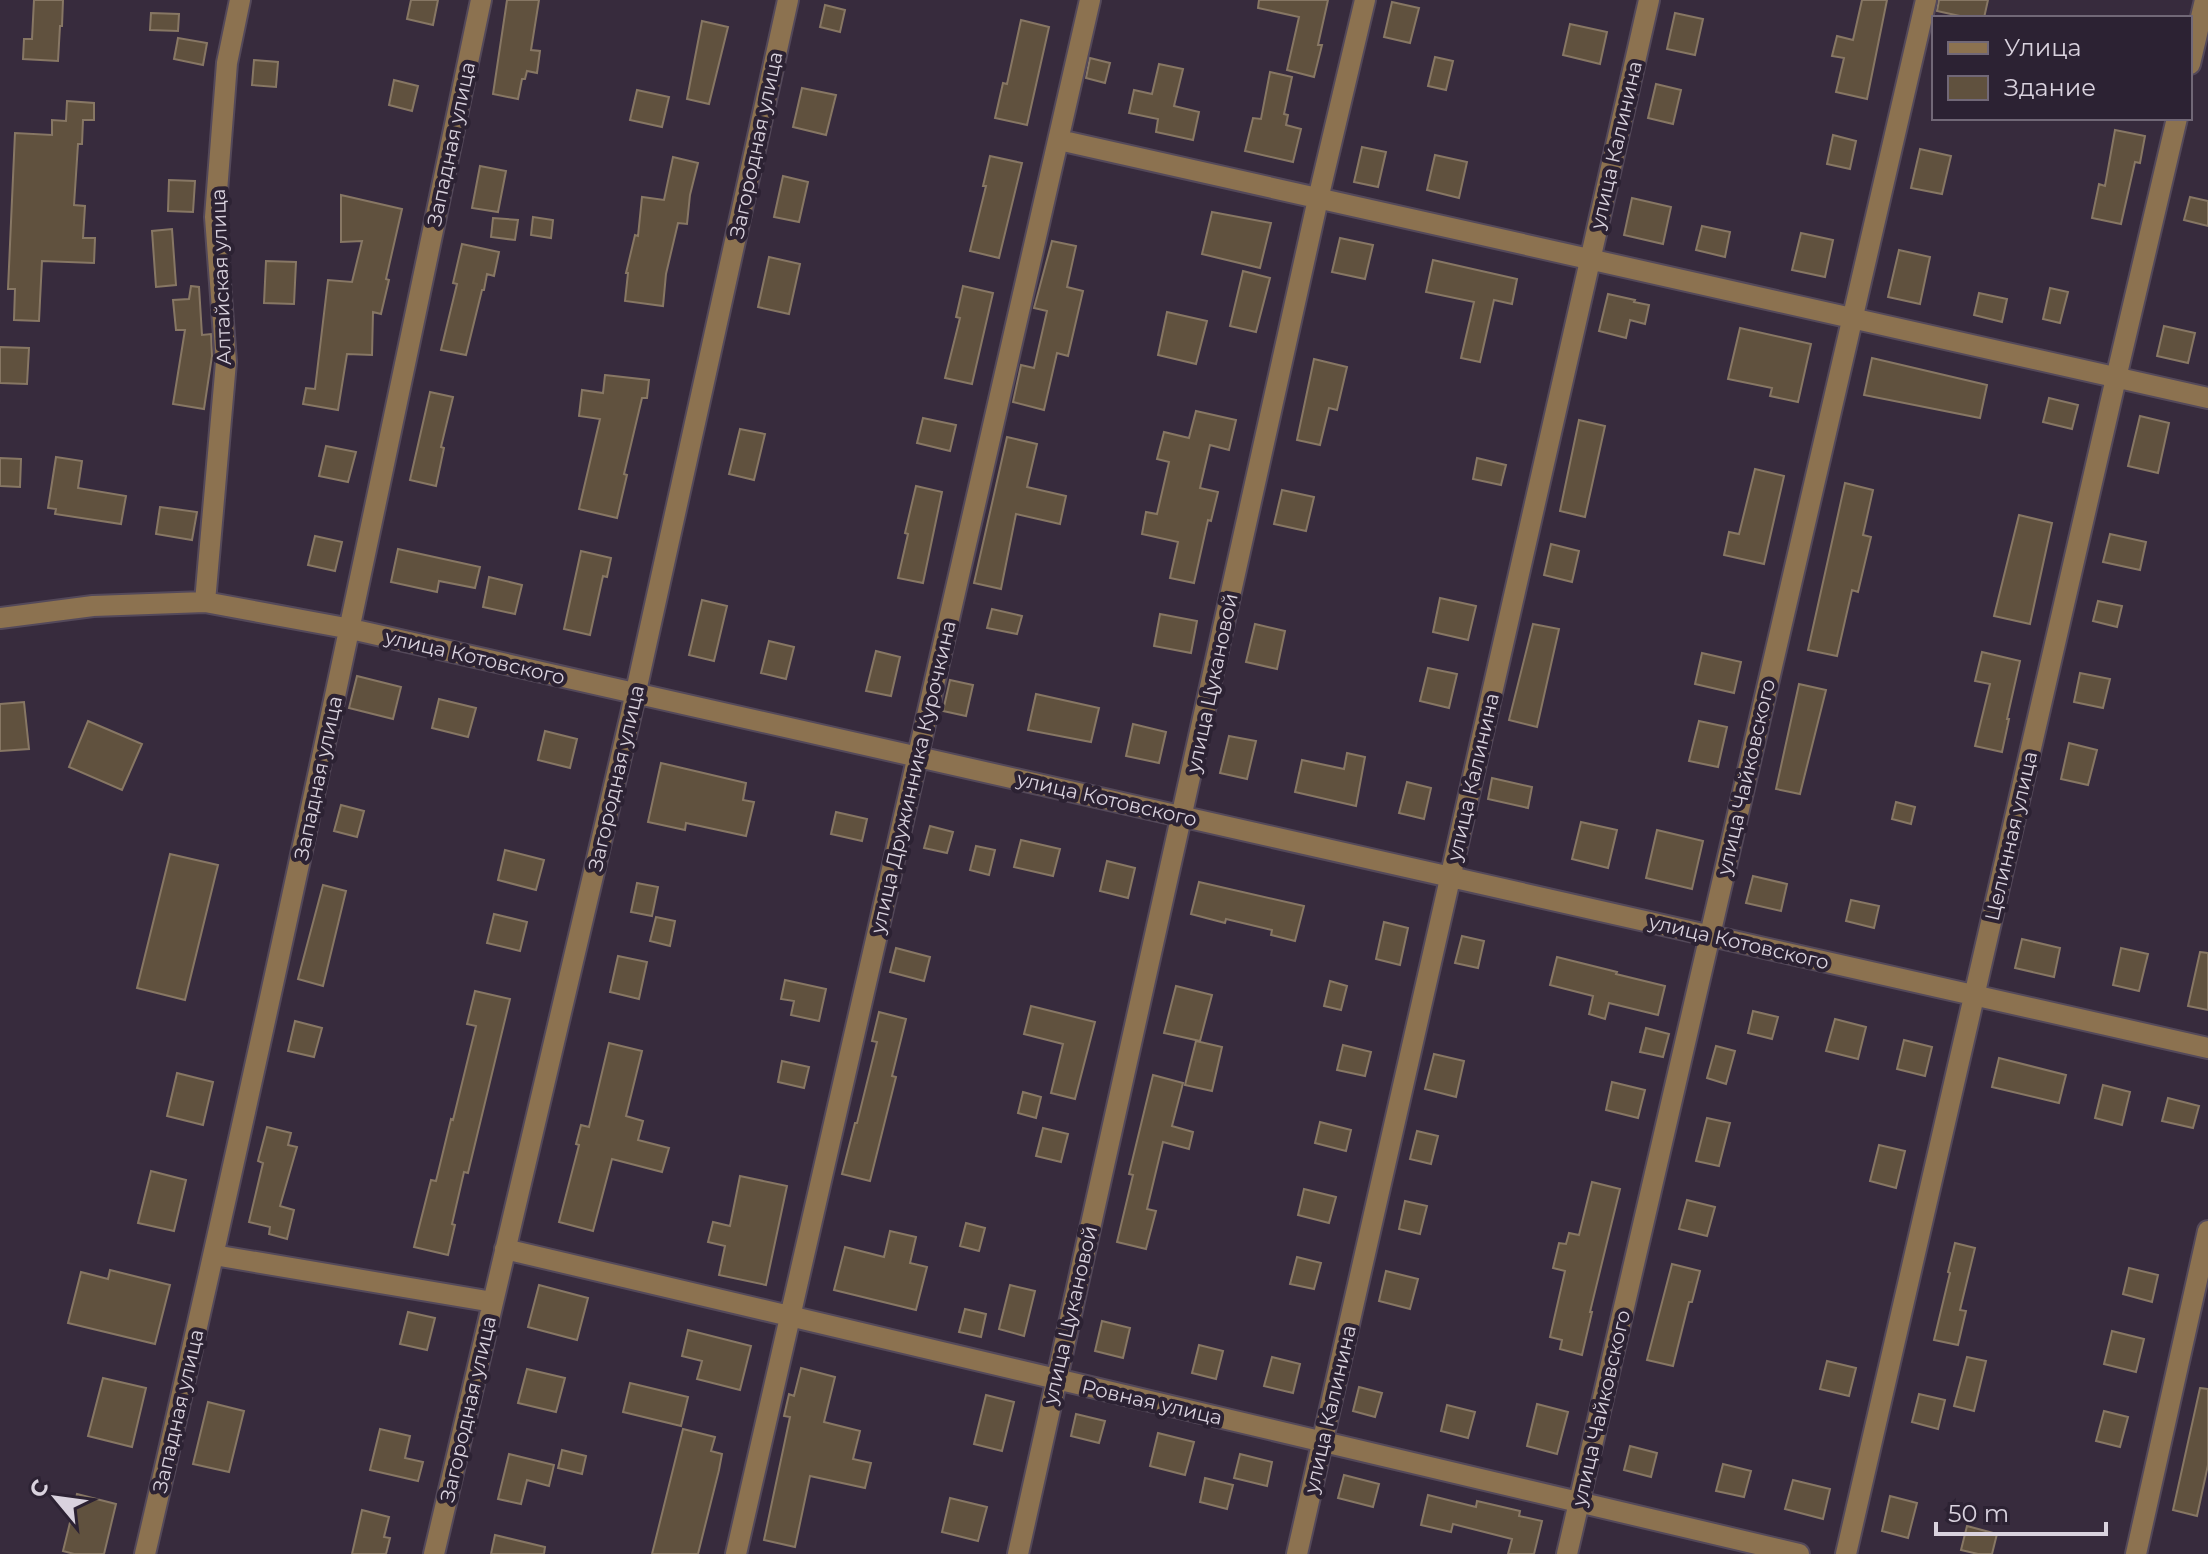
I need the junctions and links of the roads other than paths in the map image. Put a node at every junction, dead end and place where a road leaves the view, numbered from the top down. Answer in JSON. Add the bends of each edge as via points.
{"nodes":[{"id":1,"x":240,"y":0,"type":"edge"},
{"id":2,"x":481,"y":0,"type":"edge"},
{"id":3,"x":788,"y":0,"type":"edge"},
{"id":4,"x":1090,"y":0,"type":"edge"},
{"id":5,"x":1365,"y":0,"type":"edge"},
{"id":6,"x":1649,"y":0,"type":"edge"},
{"id":7,"x":1926,"y":0,"type":"edge"},
{"id":8,"x":2205,"y":0,"type":"edge"},
{"id":9,"x":2192,"y":55,"type":"edge"},
{"id":10,"x":2177,"y":120,"type":"edge"},
{"id":11,"x":1059,"y":140,"type":"junction"},
{"id":12,"x":1318,"y":199,"type":"junction"},
{"id":13,"x":1590,"y":260,"type":"junction"},
{"id":14,"x":1851,"y":318,"type":"junction"},
{"id":15,"x":2116,"y":378,"type":"junction"},
{"id":16,"x":2208,"y":398,"type":"edge"},
{"id":17,"x":205,"y":602,"type":"junction"},
{"id":18,"x":0,"y":618,"type":"edge"},
{"id":19,"x":351,"y":629,"type":"junction"},
{"id":20,"x":635,"y":693,"type":"junction"},
{"id":21,"x":918,"y":757,"type":"junction"},
{"id":22,"x":1183,"y":817,"type":"junction"},
{"id":23,"x":1450,"y":877,"type":"junction"},
{"id":24,"x":1709,"y":935,"type":"junction"},
{"id":25,"x":1974,"y":995,"type":"junction"},
{"id":26,"x":2208,"y":1048,"type":"edge"},
{"id":27,"x":2208,"y":1231,"type":"edge"},
{"id":28,"x":505,"y":1249,"type":"junction"},
{"id":29,"x":214,"y":1255,"type":"junction"},
{"id":30,"x":493,"y":1302,"type":"junction"},
{"id":31,"x":790,"y":1316,"type":"junction"},
{"id":32,"x":1055,"y":1379,"type":"junction"},
{"id":33,"x":1322,"y":1442,"type":"junction"},
{"id":34,"x":1579,"y":1502,"type":"junction"},
{"id":35,"x":145,"y":1554,"type":"edge"},
{"id":36,"x":434,"y":1554,"type":"edge"},
{"id":37,"x":736,"y":1554,"type":"edge"},
{"id":38,"x":1018,"y":1554,"type":"edge"},
{"id":39,"x":1297,"y":1554,"type":"edge"},
{"id":40,"x":1567,"y":1554,"type":"edge"},
{"id":41,"x":1799,"y":1554,"type":"edge"},
{"id":42,"x":1846,"y":1554,"type":"edge"},
{"id":43,"x":2136,"y":1554,"type":"edge"}],
"edges":[{"from":1,"to":17,"type":"street","name":"Алтайская улица","via":[[227,63],[215,217],[226,362]]},
{"from":2,"to":19,"type":"street","name":"Западная улица"},
{"from":3,"to":20,"type":"street","name":"Загородная улица"},
{"from":4,"to":11,"type":"street","name":"улица Дружинника Курочкина"},
{"from":5,"to":12,"type":"street","name":"улица Цукановой"},
{"from":6,"to":13,"type":"street","name":"улица Калинина"},
{"from":7,"to":14,"type":"street","name":"улица Чайковского"},
{"from":8,"to":9,"type":"street"},
{"from":10,"to":15,"type":"street","name":"Целинная улица"},
{"from":11,"to":12,"type":"street"},
{"from":11,"to":21,"type":"street","name":"улица Дружинника Курочкина"},
{"from":12,"to":13,"type":"street"},
{"from":12,"to":22,"type":"street","name":"улица Цукановой"},
{"from":13,"to":14,"type":"street"},
{"from":13,"to":23,"type":"street","name":"улица Калинина"},
{"from":14,"to":15,"type":"street"},
{"from":14,"to":24,"type":"street","name":"улица Чайковского"},
{"from":15,"to":16,"type":"street"},
{"from":15,"to":25,"type":"street","name":"Целинная улица"},
{"from":17,"to":18,"type":"street","name":"улица Котовского","via":[[93,606]]},
{"from":17,"to":19,"type":"street","name":"улица Котовского"},
{"from":19,"to":20,"type":"street","name":"улица Котовского"},
{"from":19,"to":29,"type":"street","name":"Западная улица"},
{"from":20,"to":21,"type":"street","name":"улица Котовского"},
{"from":20,"to":28,"type":"street","name":"Загородная улица"},
{"from":21,"to":22,"type":"street","name":"улица Котовского"},
{"from":21,"to":31,"type":"street","name":"улица Дружинника Курочкина"},
{"from":22,"to":23,"type":"street","name":"улица Котовского"},
{"from":22,"to":32,"type":"street","name":"улица Цукановой"},
{"from":23,"to":24,"type":"street","name":"улица Котовского"},
{"from":23,"to":33,"type":"street","name":"улица Калинина"},
{"from":24,"to":25,"type":"street","name":"улица Котовского"},
{"from":24,"to":34,"type":"street","name":"улица Чайковского"},
{"from":25,"to":26,"type":"street","name":"улица Котовского"},
{"from":25,"to":42,"type":"street","name":"Целинная улица"},
{"from":27,"to":43,"type":"street"},
{"from":28,"to":30,"type":"street","name":"Загородная улица"},
{"from":28,"to":31,"type":"street","name":"Ровная улица"},
{"from":29,"to":30,"type":"street"},
{"from":29,"to":35,"type":"street","name":"Западная улица"},
{"from":30,"to":36,"type":"street","name":"Загородная улица"},
{"from":31,"to":32,"type":"street","name":"Ровная улица"},
{"from":31,"to":37,"type":"street","name":"улица Дружинника Курочкина"},
{"from":32,"to":33,"type":"street","name":"Ровная улица"},
{"from":32,"to":38,"type":"street","name":"улица Цукановой"},
{"from":33,"to":34,"type":"street","name":"Ровная улица"},
{"from":33,"to":39,"type":"street","name":"улица Калинина"},
{"from":34,"to":40,"type":"street","name":"улица Чайковского"},
{"from":34,"to":41,"type":"street","name":"Ровная улица"}]}
